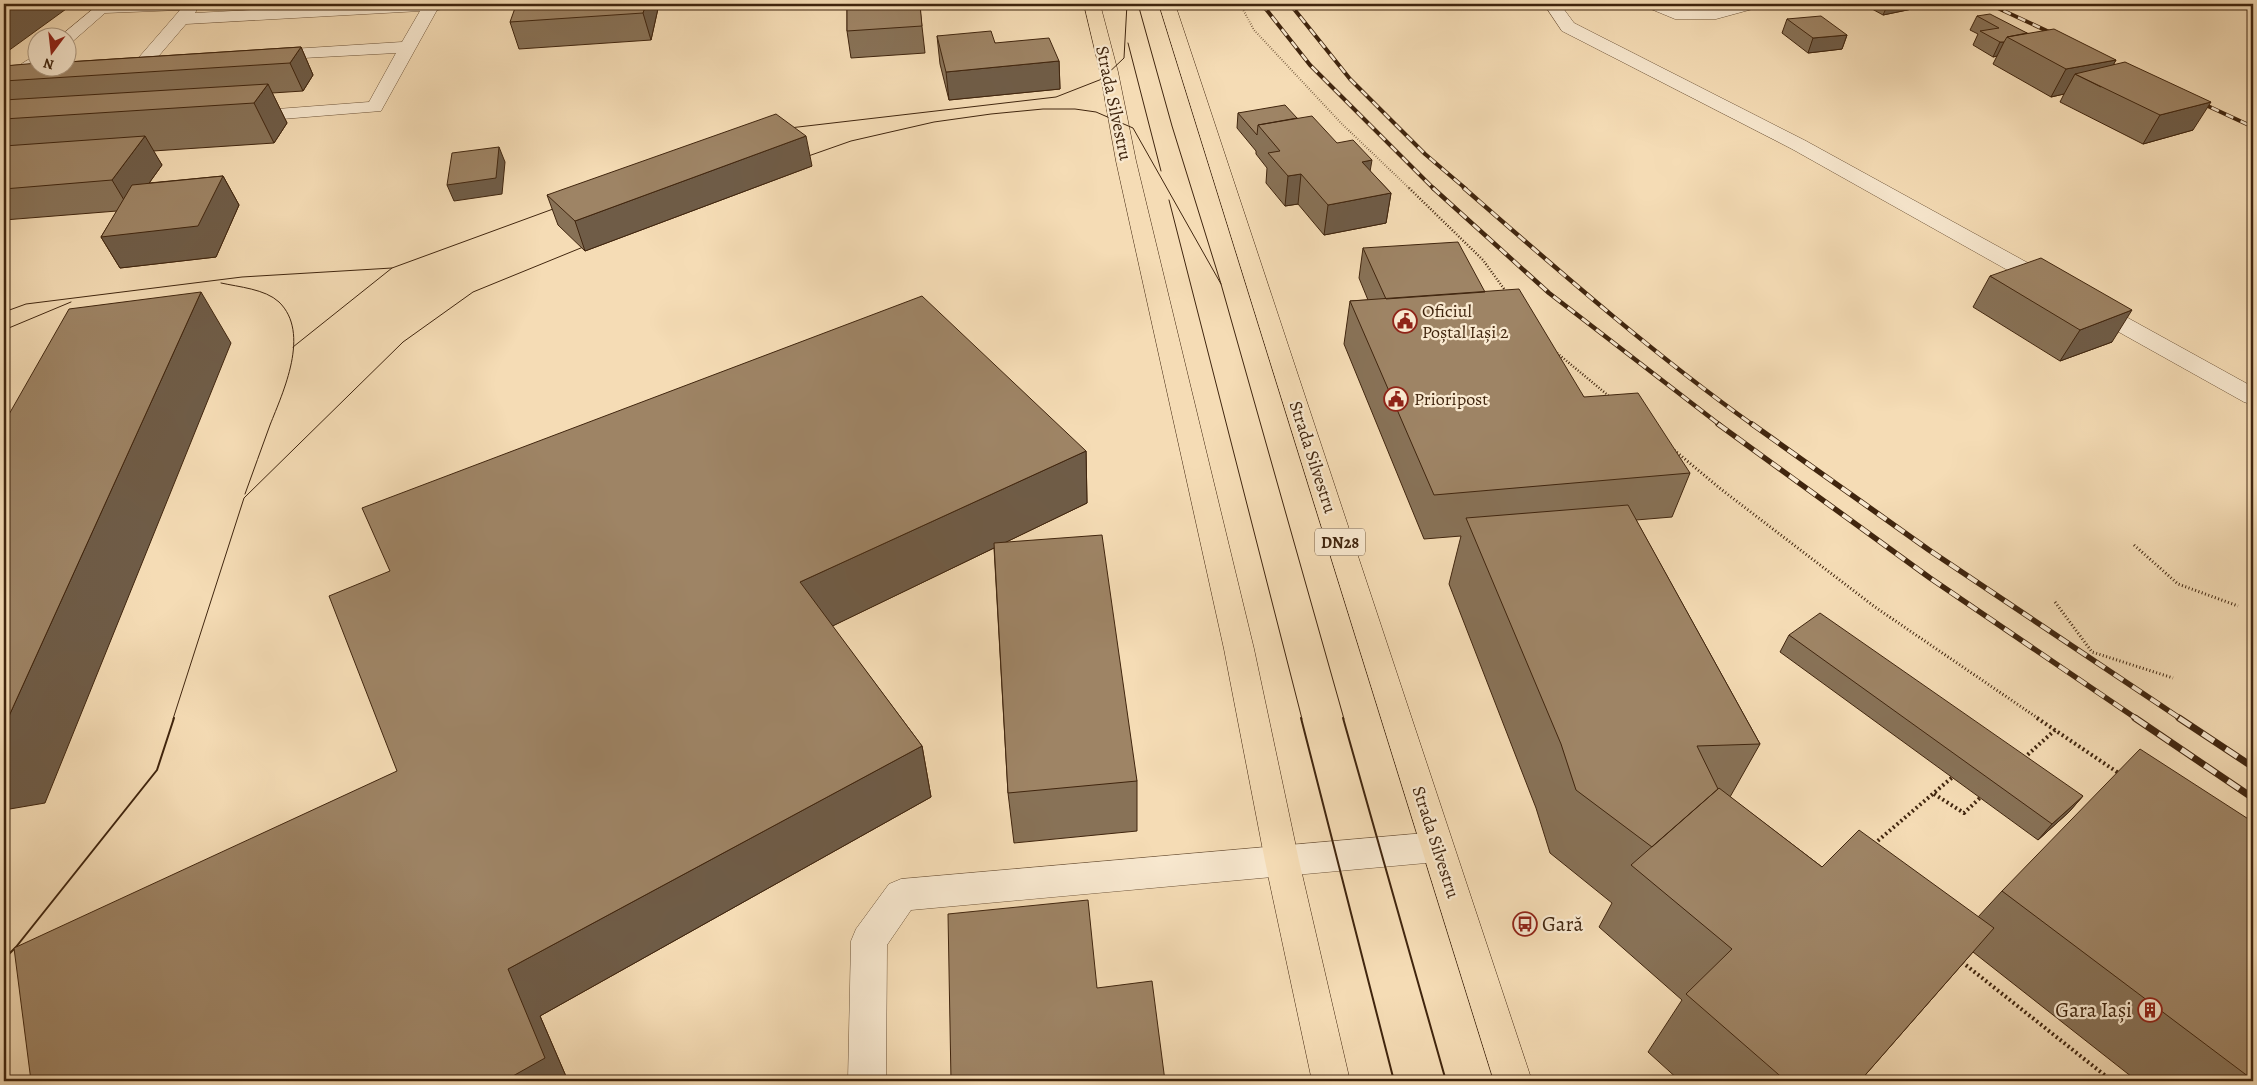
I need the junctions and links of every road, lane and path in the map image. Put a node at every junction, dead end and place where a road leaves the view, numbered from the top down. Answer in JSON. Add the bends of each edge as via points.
{"nodes":[{"id":1,"x":453,"y":4,"type":"edge"},
{"id":2,"x":1092,"y":4,"type":"edge"},
{"id":3,"x":1167,"y":4,"type":"edge"},
{"id":4,"x":1240,"y":4,"type":"edge"},
{"id":5,"x":1552,"y":4,"type":"edge"},
{"id":6,"x":1652,"y":4,"type":"edge"},
{"id":7,"x":1754,"y":4,"type":"edge"},
{"id":8,"x":431,"y":5,"type":"junction"},
{"id":9,"x":103,"y":6,"type":"edge"},
{"id":10,"x":181,"y":19,"type":"junction"},
{"id":11,"x":78,"y":28,"type":"edge"},
{"id":12,"x":408,"y":47,"type":"junction"},
{"id":13,"x":252,"y":56,"type":"edge"},
{"id":14,"x":164,"y":61,"type":"edge"},
{"id":15,"x":144,"y":62,"type":"junction"},
{"id":16,"x":102,"y":71,"type":"edge"},
{"id":17,"x":228,"y":117,"type":"edge"},
{"id":18,"x":1510,"y":297,"type":"edge"},
{"id":19,"x":1550,"y":348,"type":"edge"},
{"id":20,"x":2253,"y":397,"type":"edge"},
{"id":21,"x":1617,"y":403,"type":"edge"},
{"id":22,"x":1670,"y":447,"type":"edge"},
{"id":23,"x":2134,"y":545,"type":"dead end"},
{"id":24,"x":2055,"y":602,"type":"dead end"},
{"id":25,"x":2238,"y":606,"type":"dead end"},
{"id":26,"x":2173,"y":678,"type":"dead end"},
{"id":27,"x":2055,"y":730,"type":"junction"},
{"id":28,"x":2020,"y":762,"type":"edge"},
{"id":29,"x":1957,"y":773,"type":"edge"},
{"id":30,"x":2121,"y":774,"type":"edge"},
{"id":31,"x":1934,"y":794,"type":"junction"},
{"id":32,"x":1985,"y":794,"type":"dead end"},
{"id":33,"x":1437,"y":847,"type":"junction"},
{"id":34,"x":1867,"y":850,"type":"edge"},
{"id":35,"x":1282,"y":861,"type":"junction"},
{"id":36,"x":1959,"y":960,"type":"edge"},
{"id":37,"x":866,"y":1081,"type":"edge"},
{"id":38,"x":1331,"y":1081,"type":"edge"},
{"id":39,"x":1513,"y":1081,"type":"edge"},
{"id":40,"x":2112,"y":1081,"type":"edge"}],
"edges":[{"from":1,"to":8,"type":"lane"},
{"from":2,"to":35,"type":"main road","name":"Strada Silvestru","via":[[1236,639]]},
{"from":3,"to":33,"type":"main road","name":"Strada Silvestru","number":"DN28"},
{"from":4,"to":18,"type":"path","via":[[1254,30],[1341,123],[1483,260]]},
{"from":5,"to":20,"type":"lane","via":[[1568,27],[1799,145]]},
{"from":6,"to":7,"type":"lane","via":[[1675,14],[1716,14]]},
{"from":8,"to":10,"type":"lane"},
{"from":8,"to":12,"type":"lane"},
{"from":9,"to":10,"type":"lane","via":[[193,5]]},
{"from":9,"to":11,"type":"lane"},
{"from":10,"to":15,"type":"lane"},
{"from":12,"to":13,"type":"lane"},
{"from":12,"to":17,"type":"lane","via":[[375,107]]},
{"from":14,"to":15,"type":"lane"},
{"from":15,"to":16,"type":"lane","via":[[139,68]]},
{"from":19,"to":21,"type":"path"},
{"from":22,"to":27,"type":"path","via":[[1875,607]]},
{"from":23,"to":25,"type":"path","via":[[2178,584]]},
{"from":24,"to":26,"type":"path","via":[[2092,652]]},
{"from":27,"to":28,"type":"path"},
{"from":27,"to":30,"type":"path"},
{"from":29,"to":31,"type":"path"},
{"from":31,"to":32,"type":"path","via":[[1964,813]]},
{"from":31,"to":34,"type":"path"},
{"from":33,"to":35,"type":"lane"},
{"from":33,"to":39,"type":"main road","name":"Strada Silvestru","number":"DN28"},
{"from":35,"to":37,"type":"lane","via":[[901,895],[869,941]]},
{"from":35,"to":38,"type":"main road","name":"Strada Silvestru"},
{"from":36,"to":40,"type":"path"}]}
